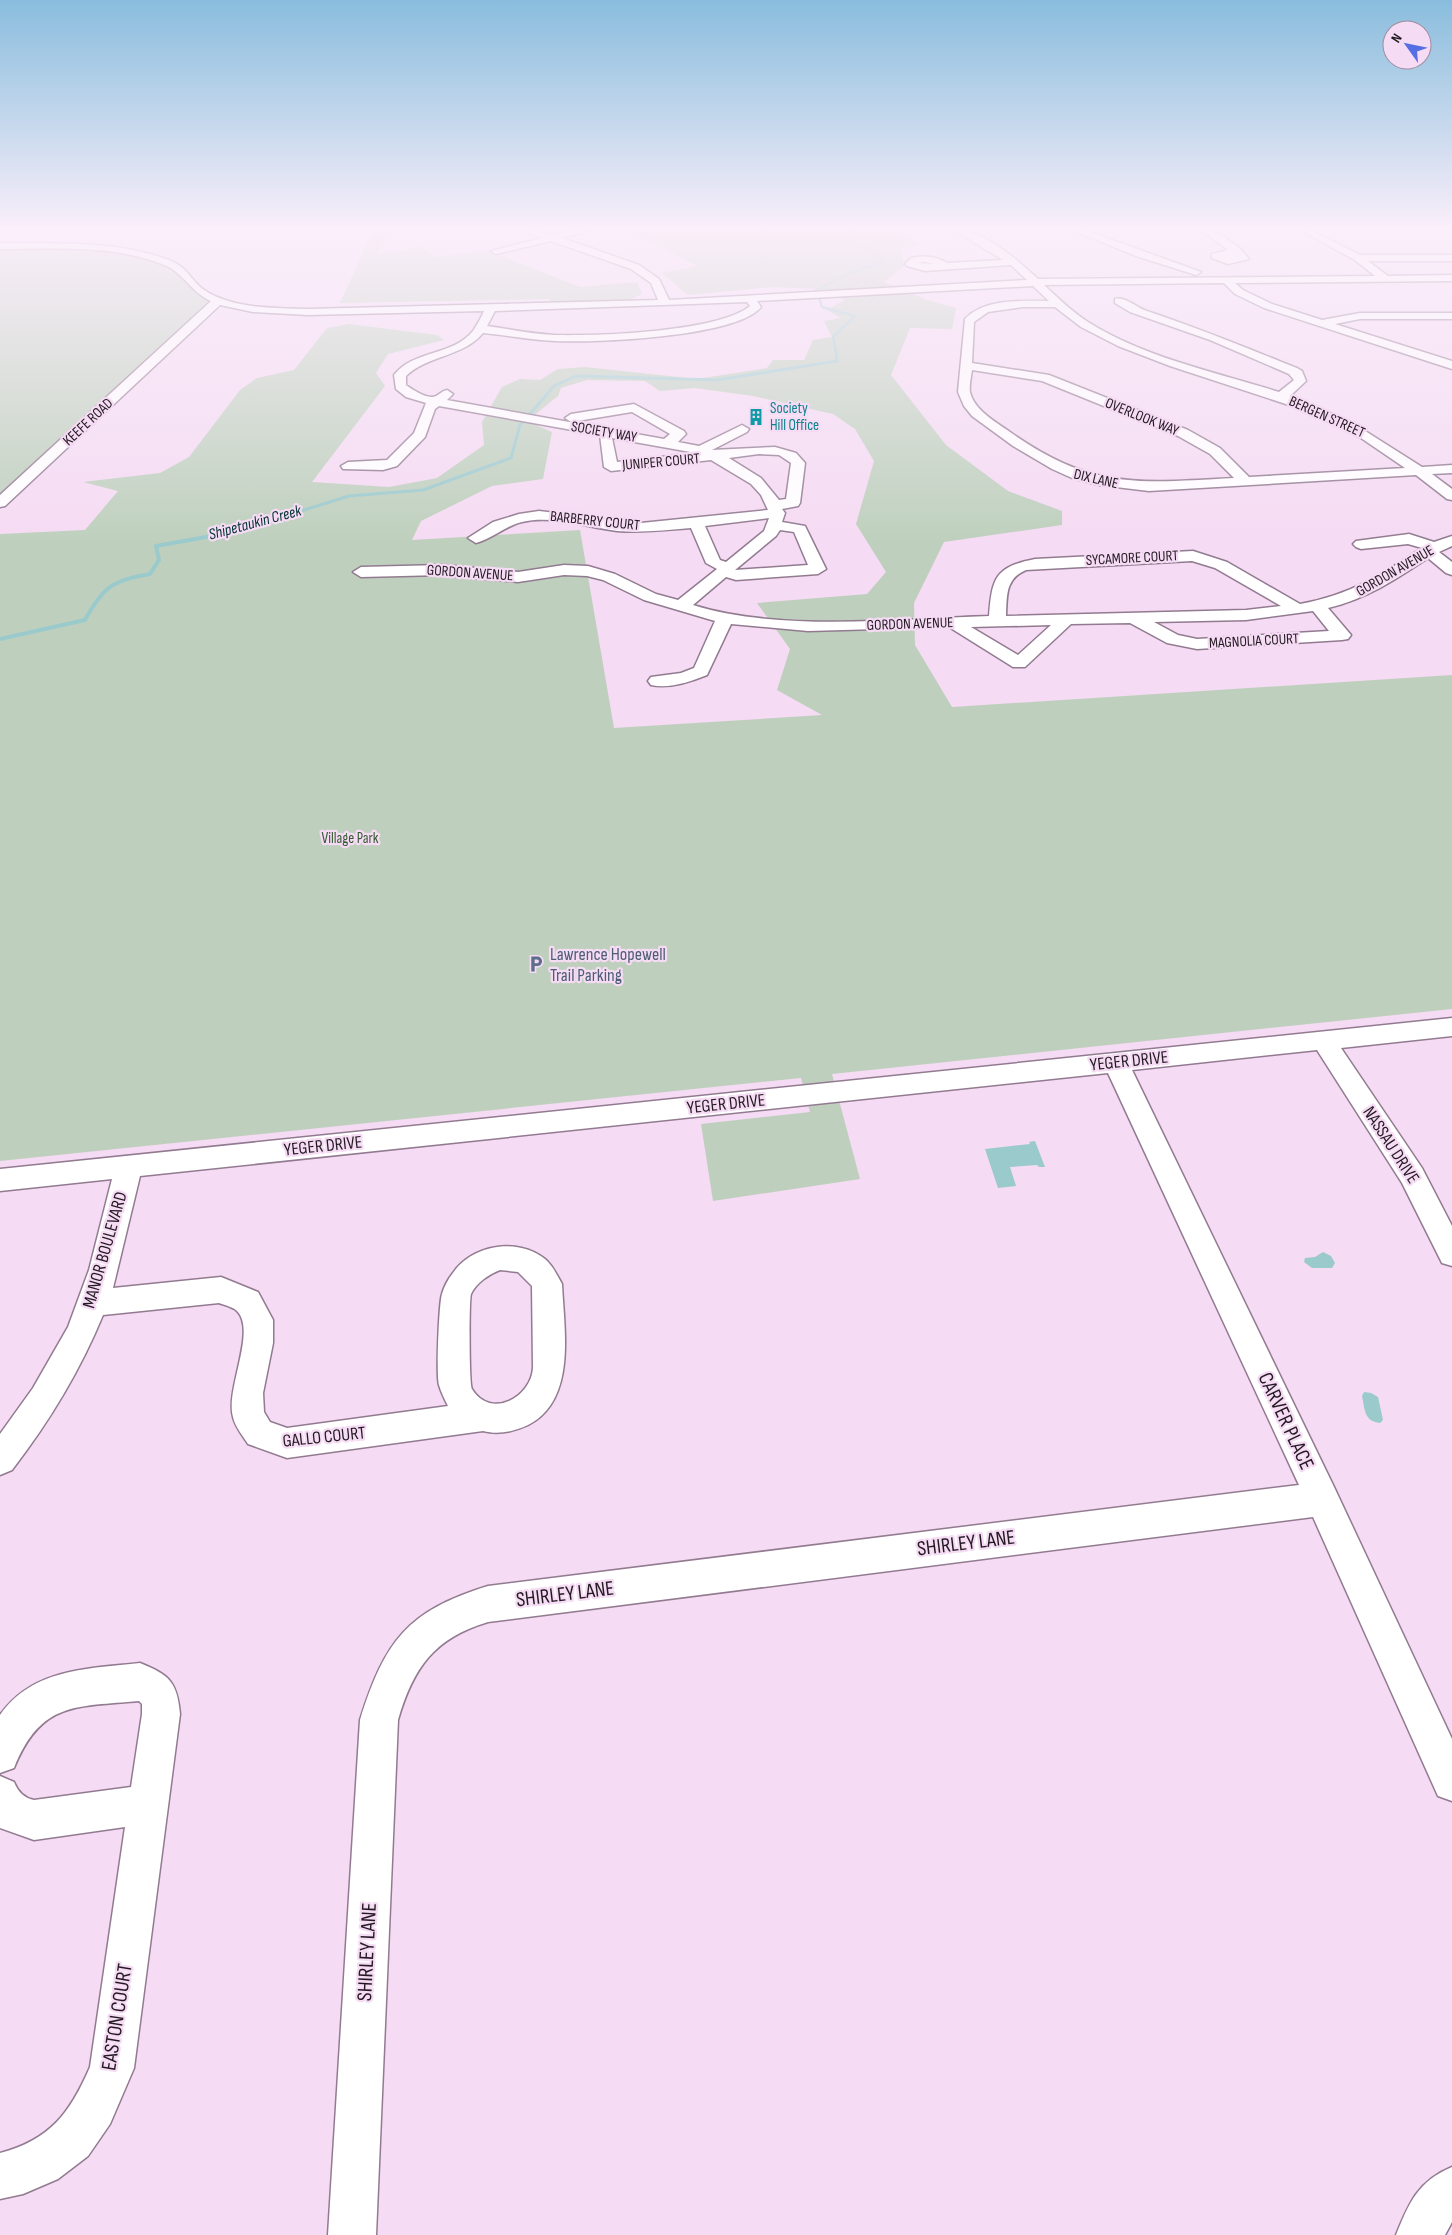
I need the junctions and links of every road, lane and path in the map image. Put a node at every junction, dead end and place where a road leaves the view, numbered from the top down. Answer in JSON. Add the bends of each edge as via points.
{"nodes":[{"id":1,"x":182,"y":334,"type":"edge"},
{"id":2,"x":473,"y":334,"type":"edge"},
{"id":3,"x":526,"y":334,"type":"edge"},
{"id":4,"x":619,"y":334,"type":"edge"},
{"id":5,"x":968,"y":334,"type":"edge"},
{"id":6,"x":1103,"y":334,"type":"edge"},
{"id":7,"x":1203,"y":334,"type":"edge"},
{"id":8,"x":1357,"y":334,"type":"edge"},
{"id":9,"x":965,"y":365,"type":"junction"},
{"id":10,"x":1452,"y":365,"type":"edge"},
{"id":11,"x":417,"y":380,"type":"dead end"},
{"id":12,"x":398,"y":382,"type":"junction"},
{"id":13,"x":437,"y":384,"type":"dead end"},
{"id":14,"x":1281,"y":397,"type":"junction"},
{"id":15,"x":438,"y":402,"type":"junction"},
{"id":16,"x":558,"y":424,"type":"junction"},
{"id":17,"x":742,"y":429,"type":"dead end"},
{"id":18,"x":608,"y":432,"type":"junction"},
{"id":19,"x":668,"y":443,"type":"junction"},
{"id":20,"x":701,"y":450,"type":"junction"},
{"id":21,"x":718,"y":456,"type":"junction"},
{"id":22,"x":348,"y":466,"type":"dead end"},
{"id":23,"x":1452,"y":469,"type":"edge"},
{"id":24,"x":1420,"y":471,"type":"junction"},
{"id":25,"x":1246,"y":482,"type":"junction"},
{"id":26,"x":1452,"y":496,"type":"edge"},
{"id":27,"x":0,"y":503,"type":"edge"},
{"id":28,"x":776,"y":515,"type":"junction"},
{"id":29,"x":695,"y":521,"type":"junction"},
{"id":30,"x":476,"y":538,"type":"dead end"},
{"id":31,"x":1452,"y":541,"type":"edge"},
{"id":32,"x":1431,"y":549,"type":"junction"},
{"id":33,"x":1387,"y":565,"type":"junction"},
{"id":34,"x":727,"y":570,"type":"junction"},
{"id":35,"x":1452,"y":570,"type":"edge"},
{"id":36,"x":361,"y":572,"type":"dead end"},
{"id":37,"x":1317,"y":606,"type":"junction"},
{"id":38,"x":680,"y":607,"type":"junction"},
{"id":39,"x":1297,"y":609,"type":"junction"},
{"id":40,"x":726,"y":618,"type":"junction"},
{"id":41,"x":1133,"y":618,"type":"junction"},
{"id":42,"x":1066,"y":620,"type":"junction"},
{"id":43,"x":997,"y":622,"type":"junction"},
{"id":44,"x":953,"y":623,"type":"junction"},
{"id":45,"x":657,"y":681,"type":"dead end"},
{"id":46,"x":1452,"y":1027,"type":"edge"},
{"id":47,"x":1323,"y":1040,"type":"junction"},
{"id":48,"x":1116,"y":1062,"type":"junction"},
{"id":49,"x":129,"y":1167,"type":"junction"},
{"id":50,"x":0,"y":1180,"type":"edge"},
{"id":51,"x":1450,"y":1245,"type":"edge"},
{"id":52,"x":92,"y":1303,"type":"junction"},
{"id":53,"x":482,"y":1417,"type":"junction"},
{"id":54,"x":0,"y":1459,"type":"edge"},
{"id":55,"x":1322,"y":1499,"type":"junction"},
{"id":56,"x":0,"y":1754,"type":"edge"},
{"id":57,"x":1452,"y":1782,"type":"edge"},
{"id":58,"x":0,"y":1796,"type":"edge"},
{"id":59,"x":148,"y":1804,"type":"junction"},
{"id":60,"x":0,"y":2176,"type":"edge"},
{"id":61,"x":1452,"y":2190,"type":"edge"},
{"id":62,"x":352,"y":2235,"type":"edge"},
{"id":63,"x":1420,"y":2235,"type":"edge"}],
"edges":[{"from":1,"to":27,"type":"street","name":"KEEFE ROAD"},
{"from":2,"to":12,"type":"street","via":[[462,344],[408,367]]},
{"from":3,"to":4,"type":"street","via":[[559,338]]},
{"from":5,"to":9,"type":"street","name":"DIX LANE"},
{"from":6,"to":14,"type":"street","name":"BERGEN STREET"},
{"from":7,"to":14,"type":"street","via":[[1298,374],[1300,381]]},
{"from":8,"to":10,"type":"street"},
{"from":9,"to":25,"type":"street","name":"OVERLOOK WAY","via":[[1045,378],[1183,433],[1215,451]]},
{"from":9,"to":25,"type":"street","name":"DIX LANE","via":[[964,392],[970,406],[1062,471],[1096,482],[1133,487]]},
{"from":11,"to":12,"type":"street"},
{"from":12,"to":15,"type":"street","name":"SOCIETY WAY","via":[[410,394]]},
{"from":13,"to":15,"type":"street","via":[[447,385],[450,389]]},
{"from":14,"to":24,"type":"street","name":"BERGEN STREET","via":[[1355,428]]},
{"from":15,"to":16,"type":"street","name":"SOCIETY WAY"},
{"from":15,"to":22,"type":"street","via":[[429,408],[420,434],[392,463],[378,467]]},
{"from":16,"to":18,"type":"street","name":"SOCIETY WAY"},
{"from":16,"to":19,"type":"street","via":[[566,419],[634,408],[679,434]]},
{"from":17,"to":20,"type":"street"},
{"from":18,"to":19,"type":"street","name":"SOCIETY WAY"},
{"from":18,"to":21,"type":"street","name":"JUNIPER COURT","via":[[605,438],[611,467]]},
{"from":19,"to":20,"type":"street","name":"SOCIETY WAY"},
{"from":20,"to":21,"type":"street","name":"SOCIETY WAY"},
{"from":21,"to":28,"type":"street","name":"SOCIETY WAY","via":[[769,494]]},
{"from":21,"to":28,"type":"street","via":[[768,450],[784,452],[795,458],[798,464],[793,503]]},
{"from":23,"to":24,"type":"street","name":"DIX LANE"},
{"from":24,"to":25,"type":"street","name":"DIX LANE"},
{"from":24,"to":26,"type":"street","name":"BERGEN STREET"},
{"from":28,"to":29,"type":"street","name":"BARBERRY COURT"},
{"from":28,"to":34,"type":"street","via":[[764,541]]},
{"from":28,"to":34,"type":"street","via":[[800,529],[818,569],[736,575]]},
{"from":29,"to":30,"type":"street","name":"BARBERRY COURT","via":[[632,526],[533,515],[498,525]]},
{"from":29,"to":34,"type":"street","via":[[714,563]]},
{"from":31,"to":32,"type":"street","name":"GORDON AVENUE"},
{"from":32,"to":33,"type":"street","name":"GORDON AVENUE"},
{"from":32,"to":33,"type":"street","via":[[1409,539],[1361,544]]},
{"from":32,"to":35,"type":"street"},
{"from":33,"to":37,"type":"street","name":"GORDON AVENUE","via":[[1359,593]]},
{"from":34,"to":38,"type":"street"},
{"from":36,"to":38,"type":"street","name":"GORDON AVENUE","via":[[442,570],[518,577],[588,570]]},
{"from":37,"to":39,"type":"street","name":"GORDON AVENUE"},
{"from":37,"to":41,"type":"street","name":"MAGNOLIA COURT","via":[[1342,635],[1198,644],[1173,639]]},
{"from":38,"to":40,"type":"street","name":"GORDON AVENUE"},
{"from":39,"to":41,"type":"street","name":"GORDON AVENUE","via":[[1246,615]]},
{"from":39,"to":43,"type":"street","name":"SYCAMORE COURT","via":[[1213,561],[1182,555],[1035,564],[1017,568],[1001,580]]},
{"from":40,"to":44,"type":"street","name":"GORDON AVENUE","via":[[808,626]]},
{"from":40,"to":45,"type":"street","via":[[701,671],[684,678]]},
{"from":41,"to":42,"type":"street","name":"GORDON AVENUE"},
{"from":42,"to":43,"type":"street","name":"GORDON AVENUE"},
{"from":42,"to":44,"type":"street","via":[[1019,663]]},
{"from":43,"to":44,"type":"street","name":"GORDON AVENUE"},
{"from":46,"to":47,"type":"street","name":"YEGER DRIVE"},
{"from":47,"to":48,"type":"street","name":"YEGER DRIVE"},
{"from":47,"to":51,"type":"street","name":"NASSAU DRIVE","via":[[1412,1176]]},
{"from":48,"to":49,"type":"street","name":"YEGER DRIVE"},
{"from":48,"to":55,"type":"street","name":"CARVER PLACE"},
{"from":49,"to":50,"type":"street","name":"YEGER DRIVE"},
{"from":49,"to":52,"type":"street","name":"MANOR BOULEVARD"},
{"from":52,"to":53,"type":"street","name":"GALLO COURT","via":[[221,1290],[237,1293],[249,1301],[258,1314],[259,1328],[246,1408],[249,1422],[258,1433],[272,1441],[287,1443]]},
{"from":52,"to":54,"type":"street","name":"MANOR BOULEVARD","via":[[72,1348],[42,1401]]},
{"from":53,"to":53,"type":"street","name":"GALLO COURT","via":[[514,1416],[529,1408],[547,1382],[547,1284],[541,1272],[529,1262],[515,1258],[500,1258],[472,1270],[461,1282],[456,1295],[454,1384],[457,1397],[466,1409]]},
{"from":55,"to":57,"type":"street","name":"CARVER PLACE"},
{"from":55,"to":62,"type":"street","name":"SHIRLEY LANE","via":[[488,1604],[464,1610],[439,1623],[401,1662],[388,1688],[379,1720]]},
{"from":56,"to":59,"type":"street","name":"EASTON COURT","via":[[6,1738],[18,1722],[35,1705],[58,1692],[140,1682],[153,1688],[160,1700]]},
{"from":58,"to":59,"type":"street","via":[[16,1815],[34,1820]]},
{"from":59,"to":60,"type":"street","name":"EASTON COURT","via":[[112,2068],[97,2106],[80,2132],[53,2157],[25,2171]]},
{"from":61,"to":63,"type":"street","via":[[1434,2207]]}]}
